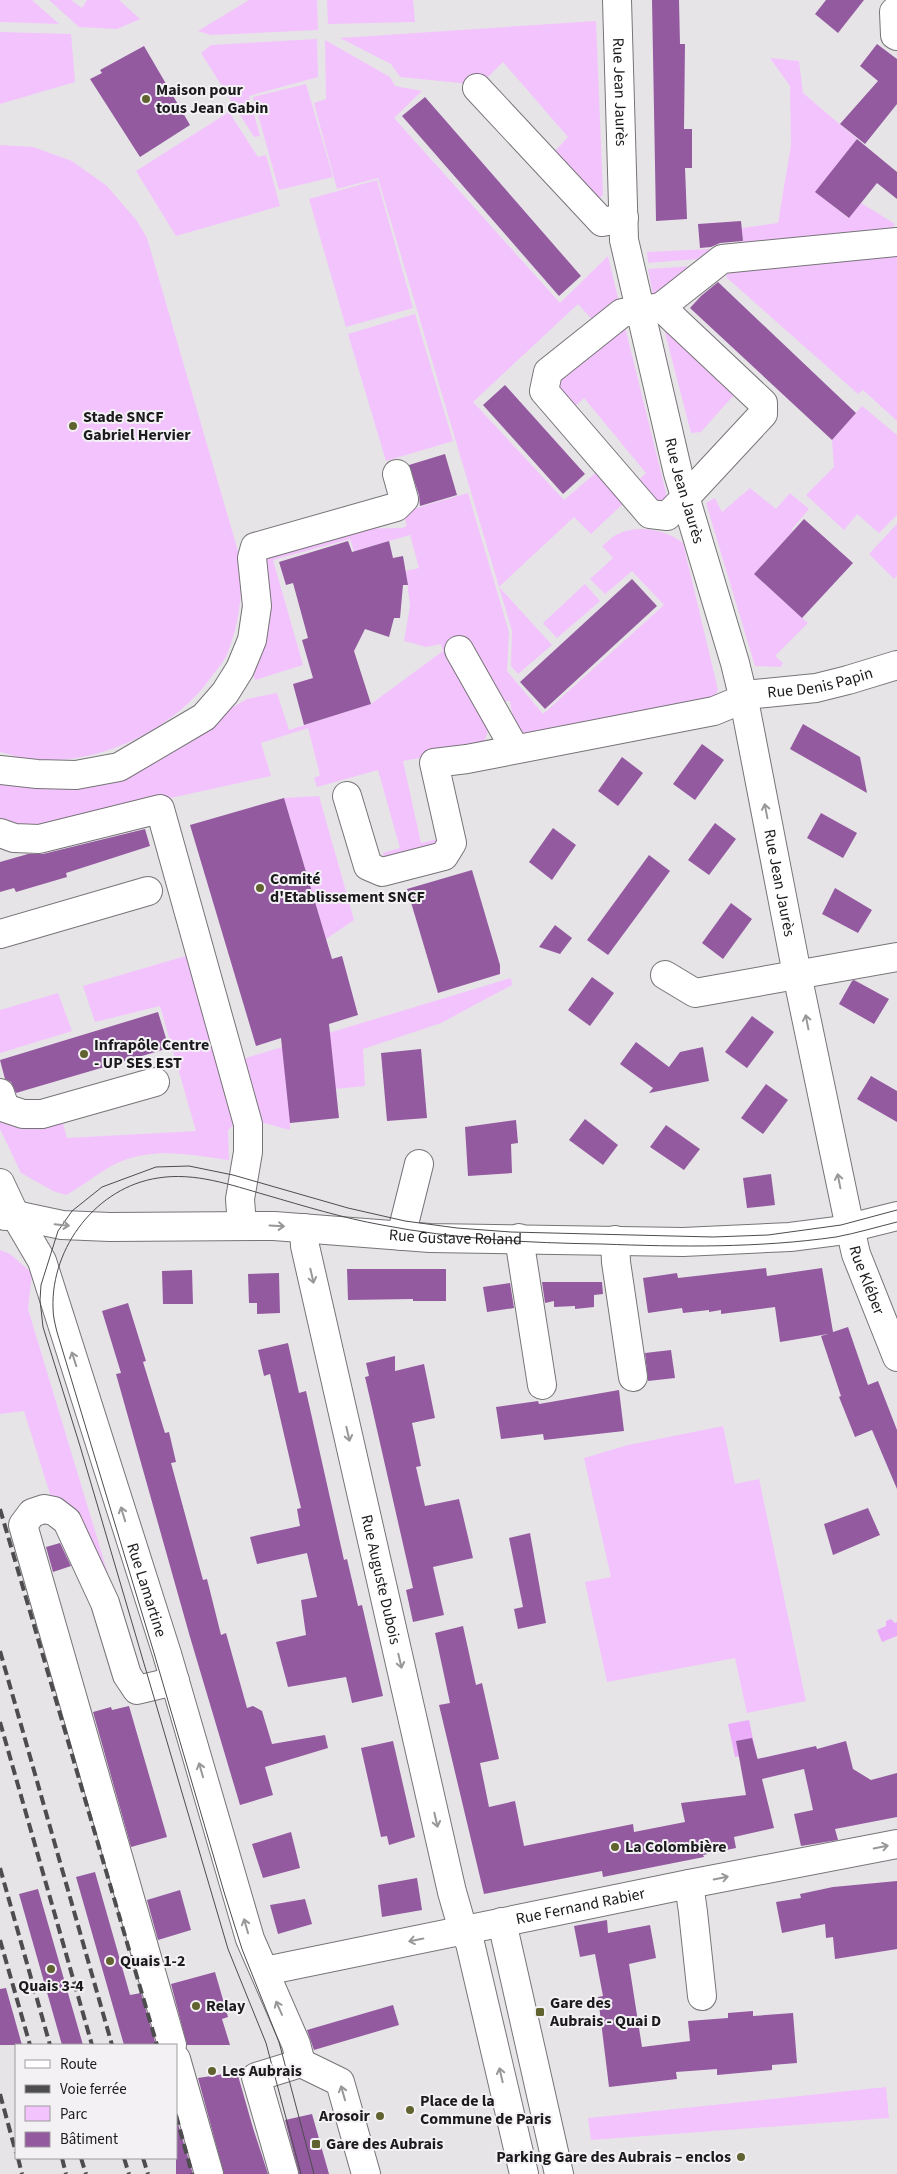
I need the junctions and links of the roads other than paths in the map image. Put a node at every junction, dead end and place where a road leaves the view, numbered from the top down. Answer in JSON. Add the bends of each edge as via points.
{"nodes":[{"id":1,"x":617,"y":0,"type":"edge"},
{"id":2,"x":897,"y":9,"type":"edge"},
{"id":3,"x":897,"y":36,"type":"edge"},
{"id":4,"x":477,"y":88,"type":"dead end"},
{"id":5,"x":624,"y":218,"type":"junction"},
{"id":6,"x":897,"y":242,"type":"edge"},
{"id":7,"x":650,"y":309,"type":"junction"},
{"id":8,"x":397,"y":474,"type":"dead end"},
{"id":9,"x":685,"y":498,"type":"junction"},
{"id":10,"x":459,"y":650,"type":"dead end"},
{"id":11,"x":897,"y":665,"type":"edge"},
{"id":12,"x":744,"y":700,"type":"junction"},
{"id":13,"x":515,"y":749,"type":"junction"},
{"id":14,"x":0,"y":770,"type":"edge"},
{"id":15,"x":347,"y":796,"type":"dead end"},
{"id":16,"x":0,"y":833,"type":"edge"},
{"id":17,"x":148,"y":891,"type":"dead end"},
{"id":18,"x":0,"y":934,"type":"edge"},
{"id":19,"x":897,"y":957,"type":"edge"},
{"id":20,"x":797,"y":974,"type":"junction"},
{"id":21,"x":665,"y":975,"type":"dead end"},
{"id":22,"x":155,"y":1082,"type":"dead end"},
{"id":23,"x":0,"y":1093,"type":"edge"},
{"id":24,"x":418,"y":1164,"type":"dead end"},
{"id":25,"x":0,"y":1183,"type":"edge"},
{"id":26,"x":7,"y":1216,"type":"edge"},
{"id":27,"x":897,"y":1216,"type":"edge"},
{"id":28,"x":242,"y":1226,"type":"junction"},
{"id":29,"x":304,"y":1228,"type":"junction"},
{"id":30,"x":850,"y":1228,"type":"junction"},
{"id":31,"x":401,"y":1236,"type":"junction"},
{"id":32,"x":519,"y":1238,"type":"junction"},
{"id":33,"x":615,"y":1240,"type":"junction"},
{"id":34,"x":897,"y":1357,"type":"edge"},
{"id":35,"x":633,"y":1377,"type":"dead end"},
{"id":36,"x":542,"y":1385,"type":"dead end"},
{"id":37,"x":175,"y":1681,"type":"junction"},
{"id":38,"x":897,"y":1844,"type":"edge"},
{"id":39,"x":688,"y":1884,"type":"junction"},
{"id":40,"x":502,"y":1922,"type":"junction"},
{"id":41,"x":463,"y":1930,"type":"junction"},
{"id":42,"x":265,"y":1971,"type":"junction"},
{"id":43,"x":702,"y":1996,"type":"dead end"},
{"id":44,"x":172,"y":2044,"type":"edge"},
{"id":45,"x":301,"y":2063,"type":"junction"},
{"id":46,"x":178,"y":2066,"type":"edge"},
{"id":47,"x":209,"y":2174,"type":"edge"},
{"id":48,"x":284,"y":2174,"type":"edge"},
{"id":49,"x":366,"y":2174,"type":"edge"},
{"id":50,"x":524,"y":2174,"type":"edge"},
{"id":51,"x":559,"y":2174,"type":"edge"}],
"edges":[{"from":1,"to":5,"type":"street","name":"Rue Jean Jaurès"},
{"from":2,"to":3,"type":"street","via":[[894,12]]},
{"from":4,"to":5,"type":"street","via":[[602,222]]},
{"from":5,"to":7,"type":"street","name":"Rue Jean Jaurès","via":[[624,240]]},
{"from":6,"to":7,"type":"street","via":[[722,258]]},
{"from":7,"to":9,"type":"street","name":"Rue Jean Jaurès"},
{"from":7,"to":9,"type":"street","via":[[763,403],[762,414]]},
{"from":7,"to":9,"type":"street","via":[[622,313],[548,372],[544,391],[650,514],[666,516]]},
{"from":8,"to":14,"type":"street","via":[[404,499],[396,507],[255,547],[252,558],[257,606],[252,640],[225,694],[204,717],[119,767],[76,775]]},
{"from":9,"to":12,"type":"street","name":"Rue Jean Jaurès"},
{"from":10,"to":13,"type":"street"},
{"from":11,"to":12,"type":"street","name":"Rue Denis Papin","via":[[816,688],[755,694]]},
{"from":12,"to":13,"type":"street","name":"Rue Denis Papin","via":[[714,711]]},
{"from":20,"to":12,"type":"street","name":"Rue Jean Jaurès","one_way":true},
{"from":13,"to":15,"type":"street","name":"Rue Denis Papin","via":[[434,763],[452,843],[444,856],[382,872],[368,866]]},
{"from":16,"to":28,"type":"street","via":[[14,838],[40,839],[160,809],[248,1124],[248,1152],[240,1199]]},
{"from":17,"to":18,"type":"street"},
{"from":19,"to":20,"type":"street"},
{"from":20,"to":21,"type":"street","via":[[695,993]]},
{"from":30,"to":20,"type":"street","name":"Rue Jean Jaurès","one_way":true},
{"from":22,"to":23,"type":"street","via":[[42,1114],[22,1114],[5,1108]]},
{"from":24,"to":31,"type":"street"},
{"from":25,"to":26,"type":"street","name":"Rue Lamartine"},
{"from":26,"to":28,"type":"street","name":"Rue Gustave Roland","one_way":true,"via":[[80,1226]]},
{"from":37,"to":26,"type":"street","name":"Rue Lamartine","one_way":true,"via":[[42,1261]]},
{"from":27,"to":30,"type":"street","name":"Rue Gustave Roland"},
{"from":28,"to":29,"type":"street","name":"Rue Gustave Roland","one_way":true},
{"from":29,"to":31,"type":"street","name":"Rue Gustave Roland"},
{"from":29,"to":41,"type":"street","name":"Rue Auguste Dubois","one_way":true,"via":[[307,1255]]},
{"from":30,"to":33,"type":"street","name":"Rue Gustave Roland","via":[[731,1242]]},
{"from":30,"to":34,"type":"street","name":"Rue Kléber","via":[[856,1254]]},
{"from":31,"to":32,"type":"street","name":"Rue Gustave Roland"},
{"from":32,"to":33,"type":"street","name":"Rue Gustave Roland"},
{"from":32,"to":36,"type":"street"},
{"from":33,"to":35,"type":"street"},
{"from":42,"to":37,"type":"street","name":"Rue Lamartine","one_way":true,"via":[[250,1939]]},
{"from":37,"to":44,"type":"street","via":[[138,1690],[127,1675],[105,1603],[67,1521],[54,1511],[44,1509],[32,1513],[23,1525]]},
{"from":39,"to":38,"type":"street","name":"Rue Fernand Rabier","one_way":true},
{"from":39,"to":40,"type":"street","name":"Rue Fernand Rabier"},
{"from":39,"to":43,"type":"street"},
{"from":40,"to":41,"type":"street","name":"Rue Fernand Rabier"},
{"from":40,"to":51,"type":"street"},
{"from":41,"to":42,"type":"street","name":"Rue Fernand Rabier","one_way":true},
{"from":50,"to":41,"type":"street","one_way":true,"via":[[470,1943]]},
{"from":45,"to":42,"type":"street","name":"Rue Lamartine","one_way":true},
{"from":45,"to":48,"type":"street","via":[[256,2077]]},
{"from":49,"to":45,"type":"street","one_way":true,"via":[[340,2082]]},
{"from":46,"to":47,"type":"street"}]}
